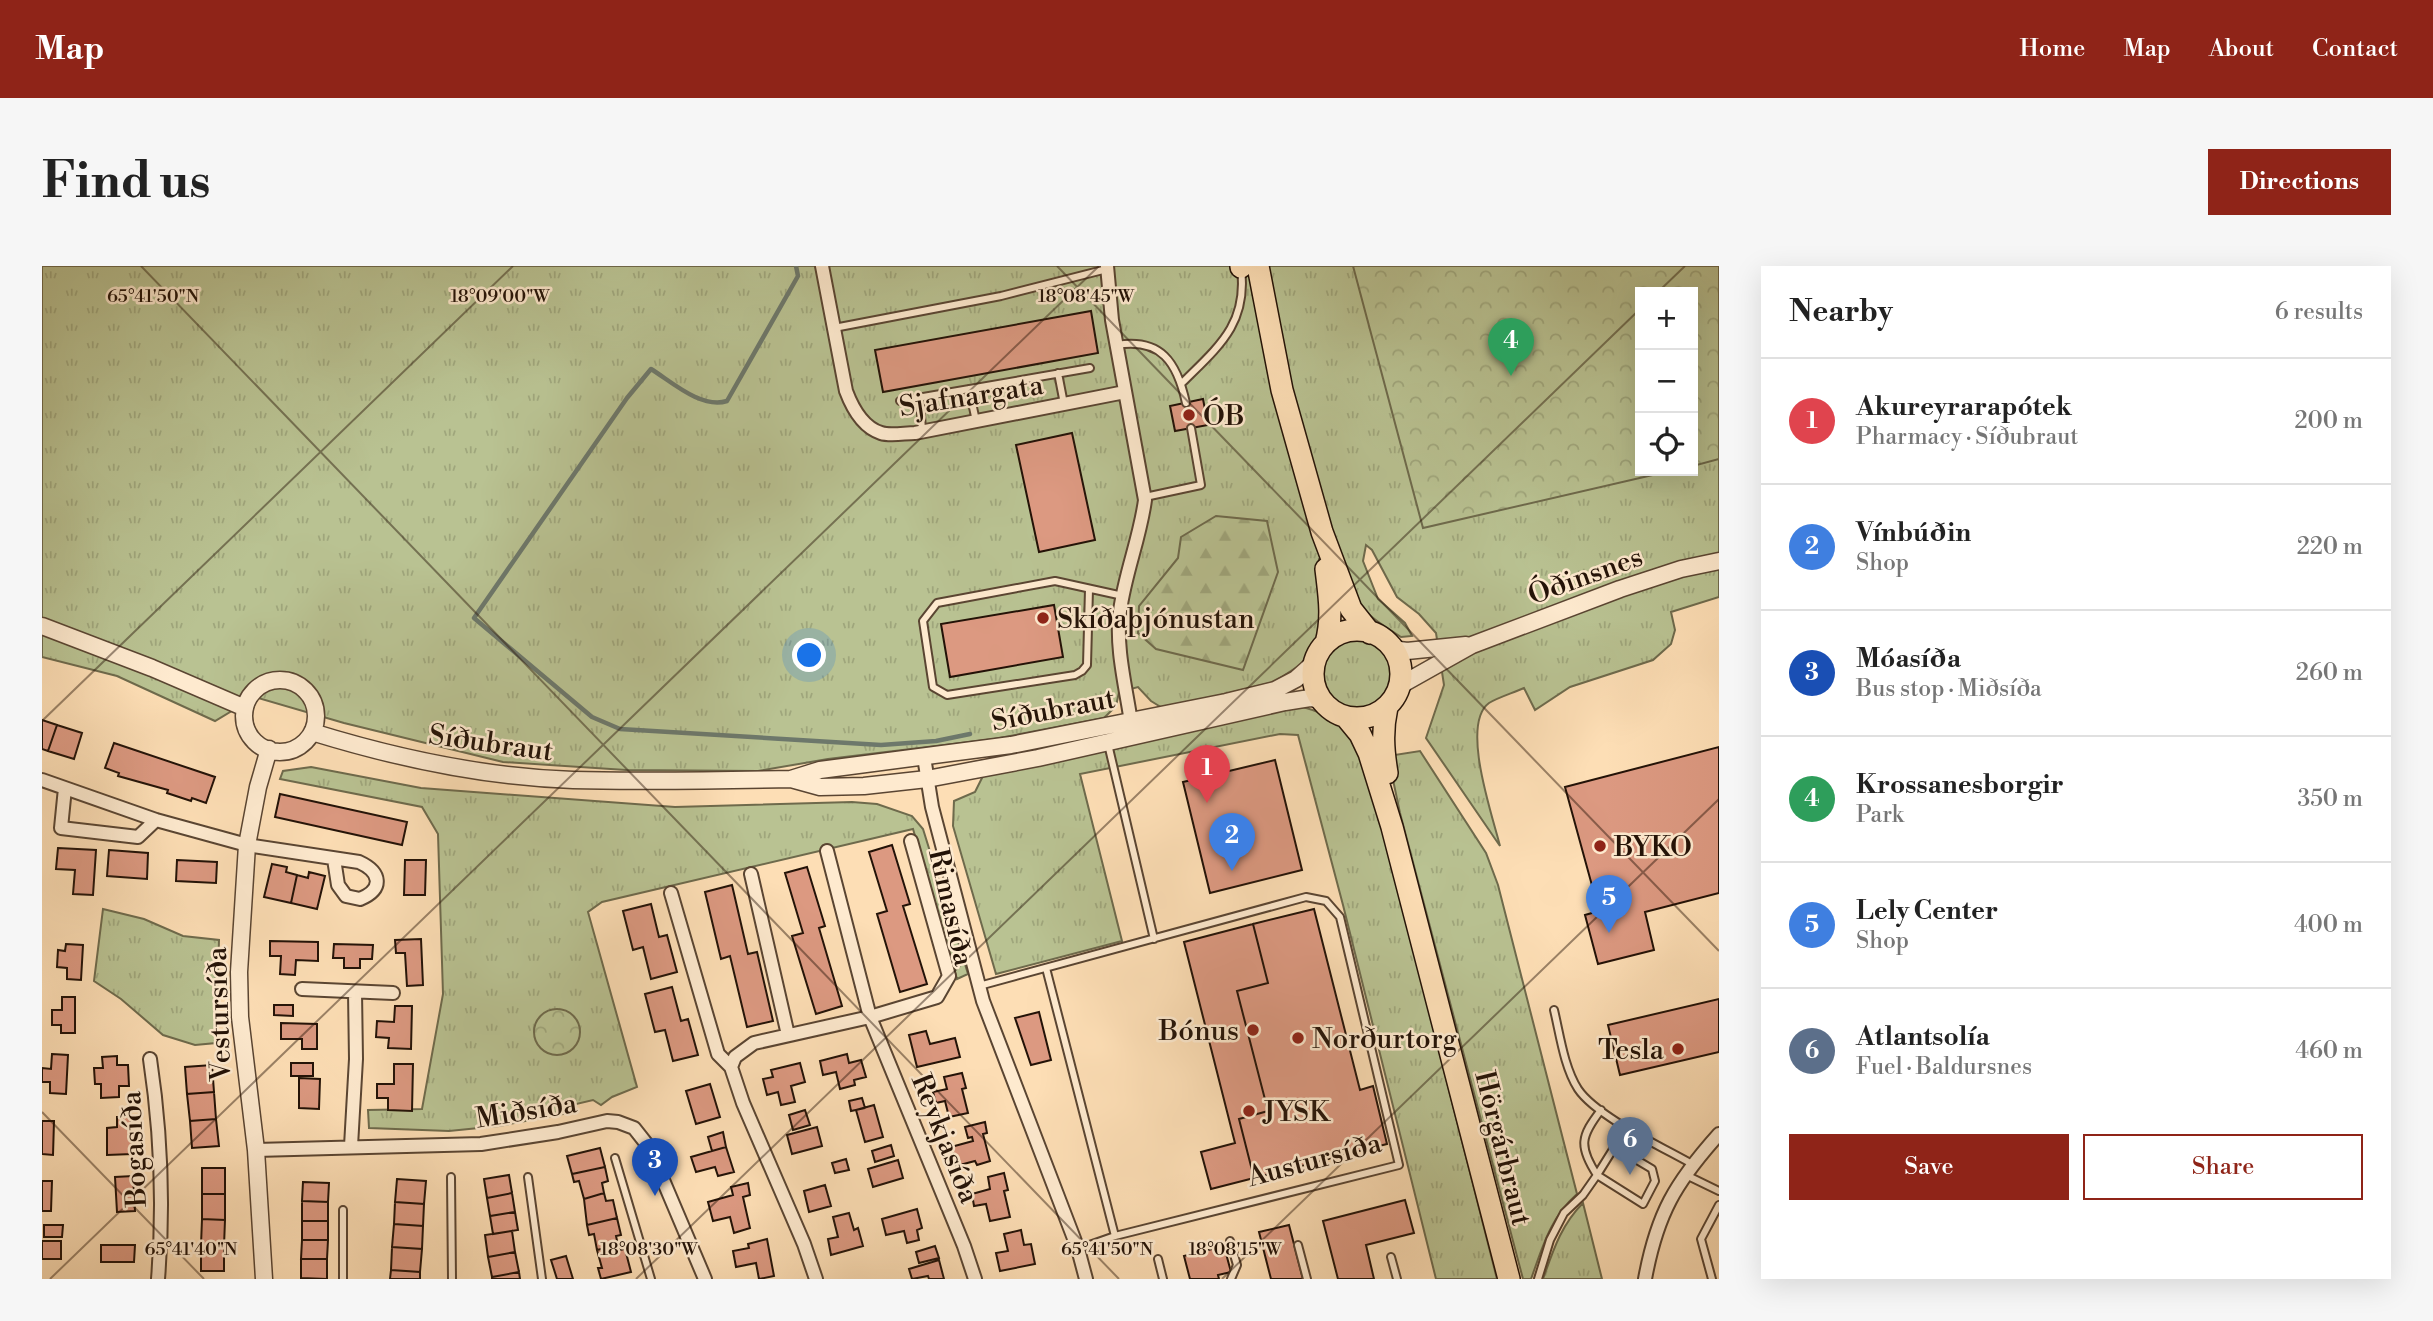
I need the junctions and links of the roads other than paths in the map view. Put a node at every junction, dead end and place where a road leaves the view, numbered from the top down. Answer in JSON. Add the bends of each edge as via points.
{"nodes":[{"id":1,"x":822,"y":266,"type":"edge"},
{"id":2,"x":1247,"y":266,"type":"edge"},
{"id":3,"x":1107,"y":267,"type":"edge"},
{"id":4,"x":834,"y":328,"type":"junction"},
{"id":5,"x":1117,"y":345,"type":"junction"},
{"id":6,"x":1090,"y":368,"type":"dead end"},
{"id":7,"x":1058,"y":373,"type":"junction"},
{"id":8,"x":1182,"y":383,"type":"junction"},
{"id":9,"x":969,"y":389,"type":"junction"},
{"id":10,"x":1125,"y":392,"type":"junction"},
{"id":11,"x":920,"y":397,"type":"junction"},
{"id":12,"x":900,"y":401,"type":"dead end"},
{"id":13,"x":1186,"y":402,"type":"dead end"},
{"id":14,"x":1064,"y":404,"type":"junction"},
{"id":15,"x":976,"y":421,"type":"junction"},
{"id":16,"x":1191,"y":428,"type":"dead end"},
{"id":17,"x":922,"y":431,"type":"junction"},
{"id":18,"x":1145,"y":497,"type":"junction"},
{"id":19,"x":1322,"y":532,"type":"junction"},
{"id":20,"x":1719,"y":561,"type":"edge"},
{"id":21,"x":1089,"y":589,"type":"junction"},
{"id":22,"x":1123,"y":596,"type":"junction"},
{"id":23,"x":42,"y":626,"type":"edge"},
{"id":24,"x":1370,"y":633,"type":"junction"},
{"id":25,"x":1326,"y":643,"type":"junction"},
{"id":26,"x":1472,"y":645,"type":"junction"},
{"id":27,"x":1392,"y":649,"type":"junction"},
{"id":28,"x":1315,"y":662,"type":"junction"},
{"id":29,"x":1399,"y":686,"type":"junction"},
{"id":30,"x":1321,"y":700,"type":"junction"},
{"id":31,"x":1387,"y":706,"type":"junction"},
{"id":32,"x":245,"y":709,"type":"junction"},
{"id":33,"x":1346,"y":717,"type":"junction"},
{"id":34,"x":1132,"y":729,"type":"junction"},
{"id":35,"x":312,"y":732,"type":"junction"},
{"id":36,"x":1108,"y":742,"type":"junction"},
{"id":37,"x":269,"y":749,"type":"junction"},
{"id":38,"x":924,"y":757,"type":"junction"},
{"id":39,"x":792,"y":779,"type":"junction"},
{"id":40,"x":928,"y":779,"type":"junction"},
{"id":41,"x":42,"y":780,"type":"edge"},
{"id":42,"x":65,"y":788,"type":"junction"},
{"id":43,"x":156,"y":820,"type":"junction"},
{"id":44,"x":1392,"y":827,"type":"junction"},
{"id":45,"x":911,"y":841,"type":"dead end"},
{"id":46,"x":247,"y":845,"type":"junction"},
{"id":47,"x":827,"y":851,"type":"dead end"},
{"id":48,"x":334,"y":859,"type":"dead end"},
{"id":49,"x":751,"y":874,"type":"dead end"},
{"id":50,"x":671,"y":893,"type":"dead end"},
{"id":51,"x":1154,"y":940,"type":"junction"},
{"id":52,"x":1046,"y":968,"type":"junction"},
{"id":53,"x":979,"y":986,"type":"junction"},
{"id":54,"x":302,"y":989,"type":"dead end"},
{"id":55,"x":355,"y":992,"type":"junction"},
{"id":56,"x":393,"y":993,"type":"dead end"},
{"id":57,"x":1554,"y":1010,"type":"dead end"},
{"id":58,"x":870,"y":1017,"type":"junction"},
{"id":59,"x":788,"y":1035,"type":"junction"},
{"id":60,"x":150,"y":1059,"type":"dead end"},
{"id":61,"x":731,"y":1067,"type":"junction"},
{"id":62,"x":1601,"y":1110,"type":"junction"},
{"id":63,"x":1627,"y":1127,"type":"junction"},
{"id":64,"x":1719,"y":1135,"type":"edge"},
{"id":65,"x":351,"y":1146,"type":"junction"},
{"id":66,"x":1615,"y":1146,"type":"junction"},
{"id":67,"x":256,"y":1150,"type":"junction"},
{"id":68,"x":615,"y":1158,"type":"dead end"},
{"id":69,"x":1688,"y":1169,"type":"junction"},
{"id":70,"x":1597,"y":1175,"type":"junction"},
{"id":71,"x":451,"y":1177,"type":"dead end"},
{"id":72,"x":528,"y":1177,"type":"dead end"},
{"id":73,"x":1719,"y":1191,"type":"edge"},
{"id":74,"x":1719,"y":1205,"type":"edge"},
{"id":75,"x":344,"y":1210,"type":"dead end"},
{"id":76,"x":1115,"y":1236,"type":"junction"},
{"id":77,"x":1230,"y":1241,"type":"dead end"},
{"id":78,"x":1298,"y":1245,"type":"dead end"},
{"id":79,"x":1078,"y":1249,"type":"junction"},
{"id":80,"x":1391,"y":1257,"type":"dead end"},
{"id":81,"x":1158,"y":1259,"type":"dead end"},
{"id":82,"x":158,"y":1279,"type":"edge"},
{"id":83,"x":264,"y":1279,"type":"edge"},
{"id":84,"x":342,"y":1279,"type":"edge"},
{"id":85,"x":452,"y":1279,"type":"edge"},
{"id":86,"x":542,"y":1279,"type":"edge"},
{"id":87,"x":651,"y":1279,"type":"edge"},
{"id":88,"x":705,"y":1279,"type":"edge"},
{"id":89,"x":816,"y":1279,"type":"edge"},
{"id":90,"x":975,"y":1279,"type":"edge"},
{"id":91,"x":1086,"y":1279,"type":"edge"},
{"id":92,"x":1163,"y":1279,"type":"edge"},
{"id":93,"x":1231,"y":1279,"type":"edge"},
{"id":94,"x":1307,"y":1279,"type":"edge"},
{"id":95,"x":1397,"y":1279,"type":"edge"},
{"id":96,"x":1509,"y":1279,"type":"edge"},
{"id":97,"x":1538,"y":1279,"type":"edge"},
{"id":98,"x":1645,"y":1279,"type":"edge"},
{"id":99,"x":1712,"y":1279,"type":"edge"}],
"edges":[{"from":1,"to":4,"type":"street","name":"Sjafnargata"},
{"from":2,"to":8,"type":"lane","via":[[1234,327]]},
{"from":2,"to":19,"type":"highway"},
{"from":3,"to":4,"type":"lane","via":[[1002,296]]},
{"from":3,"to":5,"type":"street"},
{"from":4,"to":17,"type":"street","name":"Sjafnargata","via":[[846,391],[865,423],[881,433]]},
{"from":5,"to":8,"type":"lane","via":[[1150,345],[1171,363]]},
{"from":5,"to":10,"type":"street"},
{"from":6,"to":7,"type":"lane"},
{"from":7,"to":9,"type":"lane"},
{"from":7,"to":14,"type":"lane"},
{"from":8,"to":13,"type":"lane"},
{"from":9,"to":11,"type":"lane"},
{"from":9,"to":15,"type":"lane"},
{"from":10,"to":14,"type":"street","name":"Sjafnargata"},
{"from":10,"to":18,"type":"street"},
{"from":11,"to":12,"type":"lane"},
{"from":11,"to":17,"type":"lane"},
{"from":14,"to":15,"type":"street","name":"Sjafnargata"},
{"from":15,"to":17,"type":"street","name":"Sjafnargata"},
{"from":16,"to":18,"type":"lane","via":[[1201,485]]},
{"from":18,"to":22,"type":"street"},
{"from":19,"to":24,"type":"highway","via":[[1350,609]]},
{"from":19,"to":25,"type":"highway","via":[[1331,608]]},
{"from":20,"to":26,"type":"street","name":"Óðinsnes","via":[[1620,589]]},
{"from":21,"to":21,"type":"lane","via":[[1055,581],[937,603],[923,621],[933,687],[947,695],[1082,671],[1087,665]]},
{"from":21,"to":22,"type":"lane"},
{"from":22,"to":34,"type":"street","via":[[1121,651]]},
{"from":23,"to":32,"type":"street"},
{"from":24,"to":25,"type":"highway","via":[[1346,632]]},
{"from":24,"to":27,"type":"highway"},
{"from":25,"to":28,"type":"highway"},
{"from":26,"to":27,"type":"street","name":"Óðinsnes","via":[[1407,652]]},
{"from":26,"to":29,"type":"street","name":"Óðinsnes"},
{"from":27,"to":29,"type":"highway","via":[[1400,666]]},
{"from":28,"to":30,"type":"highway","via":[[1314,682]]},
{"from":28,"to":34,"type":"street","name":"Síðubraut","via":[[1275,690]]},
{"from":29,"to":31,"type":"highway"},
{"from":30,"to":33,"type":"highway"},
{"from":30,"to":34,"type":"street","name":"Síðubraut","via":[[1310,698]]},
{"from":31,"to":33,"type":"highway","via":[[1368,716]]},
{"from":31,"to":44,"type":"highway","name":"Hörgárbraut","via":[[1382,748]]},
{"from":32,"to":35,"type":"street","via":[[255,689],[264,683],[297,684],[316,710]]},
{"from":32,"to":37,"type":"street","via":[[250,736]]},
{"from":33,"to":44,"type":"highway","name":"Hörgárbraut","via":[[1369,752]]},
{"from":34,"to":36,"type":"street","name":"Síðubraut"},
{"from":34,"to":38,"type":"street","name":"Síðubraut"},
{"from":35,"to":37,"type":"street","via":[[292,750]]},
{"from":35,"to":39,"type":"street","name":"Síðubraut","via":[[468,770],[572,780]]},
{"from":36,"to":40,"type":"street","name":"Síðubraut"},
{"from":36,"to":51,"type":"lane"},
{"from":37,"to":46,"type":"street","name":"Vestursíða"},
{"from":38,"to":39,"type":"street","name":"Síðubraut","via":[[820,770]]},
{"from":38,"to":40,"type":"street"},
{"from":39,"to":40,"type":"street","name":"Síðubraut","via":[[820,787]]},
{"from":40,"to":53,"type":"street"},
{"from":41,"to":42,"type":"street"},
{"from":42,"to":43,"type":"street"},
{"from":42,"to":43,"type":"street","via":[[61,828],[138,837]]},
{"from":43,"to":46,"type":"street"},
{"from":44,"to":96,"type":"highway","name":"Hörgárbraut"},
{"from":45,"to":58,"type":"street","name":"Rimasíða","via":[[949,976],[937,997]]},
{"from":46,"to":48,"type":"street"},
{"from":46,"to":67,"type":"street","name":"Vestursíða","via":[[240,1017]]},
{"from":47,"to":58,"type":"street"},
{"from":49,"to":59,"type":"street"},
{"from":50,"to":61,"type":"street","via":[[718,1055]]},
{"from":51,"to":52,"type":"lane","name":"Austursíða"},
{"from":51,"to":76,"type":"lane","name":"Austursíða","via":[[1306,897],[1331,905],[1342,923],[1399,1165]]},
{"from":52,"to":53,"type":"lane","name":"Austursíða"},
{"from":52,"to":76,"type":"lane"},
{"from":53,"to":79,"type":"street"},
{"from":54,"to":55,"type":"street"},
{"from":55,"to":56,"type":"street"},
{"from":55,"to":65,"type":"street"},
{"from":57,"to":62,"type":"lane","via":[[1573,1080]]},
{"from":58,"to":59,"type":"street","name":"Rimasíða"},
{"from":58,"to":90,"type":"street","name":"Reykjasíða"},
{"from":59,"to":61,"type":"street","name":"Rimasíða","via":[[754,1043],[734,1057]]},
{"from":60,"to":82,"type":"street","name":"Bogasíða","via":[[161,1161]]},
{"from":61,"to":89,"type":"street"},
{"from":62,"to":63,"type":"lane"},
{"from":62,"to":70,"type":"lane","via":[[1584,1136]]},
{"from":63,"to":66,"type":"lane"},
{"from":63,"to":69,"type":"lane"},
{"from":64,"to":69,"type":"street"},
{"from":65,"to":67,"type":"street","name":"Miðsíða"},
{"from":65,"to":88,"type":"street","name":"Miðsíða","via":[[481,1144],[607,1121],[635,1128],[649,1147]]},
{"from":66,"to":70,"type":"lane"},
{"from":66,"to":70,"type":"lane","via":[[1652,1169],[1655,1181],[1643,1203]]},
{"from":67,"to":83,"type":"street","name":"Vestursíða"},
{"from":68,"to":87,"type":"lane"},
{"from":69,"to":73,"type":"lane"},
{"from":69,"to":98,"type":"street","via":[[1652,1241]]},
{"from":70,"to":97,"type":"lane","via":[[1564,1213]]},
{"from":71,"to":85,"type":"lane"},
{"from":72,"to":86,"type":"lane"},
{"from":74,"to":99,"type":"lane","via":[[1701,1239]]},
{"from":75,"to":84,"type":"lane"},
{"from":76,"to":79,"type":"lane","name":"Austursíða"},
{"from":77,"to":93,"type":"lane","via":[[1237,1265]]},
{"from":78,"to":94,"type":"lane"},
{"from":79,"to":91,"type":"street"},
{"from":80,"to":95,"type":"lane"},
{"from":81,"to":92,"type":"lane"}]}
